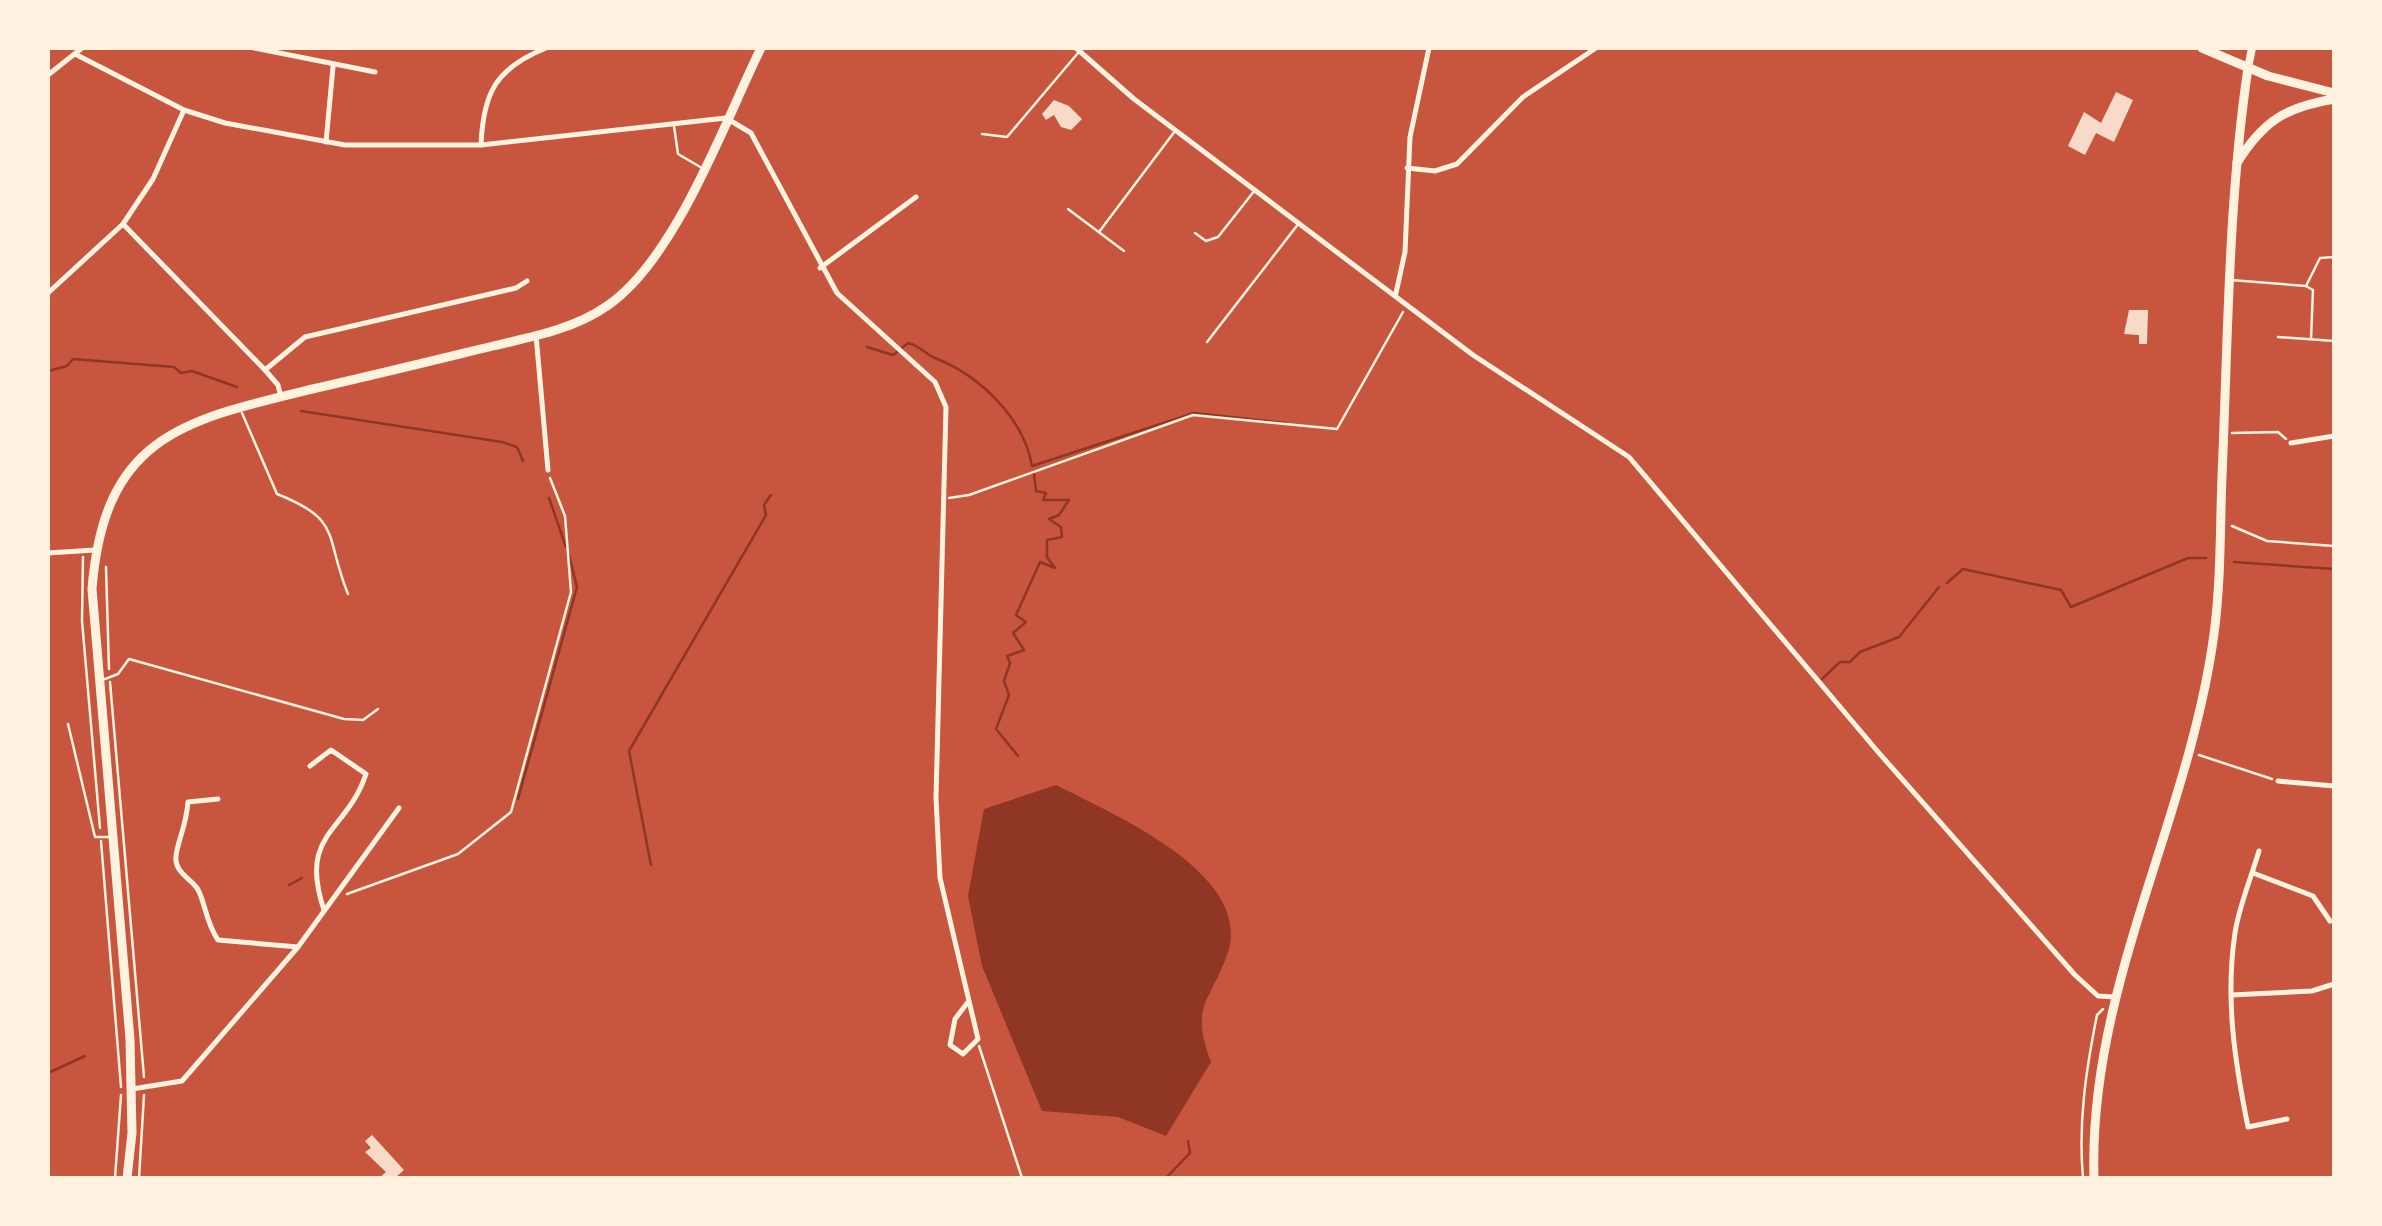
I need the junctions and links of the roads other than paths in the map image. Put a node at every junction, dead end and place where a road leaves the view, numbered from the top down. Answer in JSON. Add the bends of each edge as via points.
{"nodes":[{"id":1,"x":82,"y":48,"type":"edge"},
{"id":2,"x":254,"y":48,"type":"edge"},
{"id":3,"x":546,"y":48,"type":"edge"},
{"id":4,"x":761,"y":48,"type":"edge"},
{"id":5,"x":1429,"y":48,"type":"edge"},
{"id":6,"x":1596,"y":48,"type":"edge"},
{"id":7,"x":2202,"y":48,"type":"edge"},
{"id":8,"x":2252,"y":48,"type":"edge"},
{"id":9,"x":1077,"y":50,"type":"edge"},
{"id":10,"x":75,"y":54,"type":"junction"},
{"id":11,"x":332,"y":67,"type":"junction"},
{"id":12,"x":2248,"y":68,"type":"junction"},
{"id":13,"x":374,"y":72,"type":"dead end"},
{"id":14,"x":48,"y":75,"type":"edge"},
{"id":15,"x":2334,"y":96,"type":"edge"},
{"id":16,"x":184,"y":110,"type":"junction"},
{"id":17,"x":726,"y":118,"type":"junction"},
{"id":18,"x":674,"y":125,"type":"junction"},
{"id":19,"x":1176,"y":130,"type":"junction"},
{"id":20,"x":982,"y":134,"type":"dead end"},
{"id":21,"x":326,"y":142,"type":"junction"},
{"id":22,"x":482,"y":145,"type":"junction"},
{"id":23,"x":2235,"y":165,"type":"junction"},
{"id":24,"x":704,"y":168,"type":"junction"},
{"id":25,"x":1408,"y":168,"type":"junction"},
{"id":26,"x":1256,"y":189,"type":"junction"},
{"id":27,"x":916,"y":197,"type":"dead end"},
{"id":28,"x":1068,"y":209,"type":"dead end"},
{"id":29,"x":1300,"y":222,"type":"junction"},
{"id":30,"x":122,"y":224,"type":"junction"},
{"id":31,"x":1099,"y":232,"type":"junction"},
{"id":32,"x":1195,"y":232,"type":"dead end"},
{"id":33,"x":1124,"y":252,"type":"dead end"},
{"id":34,"x":2334,"y":257,"type":"edge"},
{"id":35,"x":820,"y":268,"type":"junction"},
{"id":36,"x":527,"y":280,"type":"dead end"},
{"id":37,"x":2230,"y":280,"type":"junction"},
{"id":38,"x":2306,"y":286,"type":"junction"},
{"id":39,"x":48,"y":293,"type":"edge"},
{"id":40,"x":1396,"y":294,"type":"junction"},
{"id":41,"x":536,"y":336,"type":"junction"},
{"id":42,"x":2278,"y":337,"type":"dead end"},
{"id":43,"x":2310,"y":339,"type":"junction"},
{"id":44,"x":2334,"y":341,"type":"edge"},
{"id":45,"x":1206,"y":342,"type":"dead end"},
{"id":46,"x":265,"y":370,"type":"junction"},
{"id":47,"x":281,"y":397,"type":"junction"},
{"id":48,"x":240,"y":406,"type":"junction"},
{"id":49,"x":2334,"y":436,"type":"edge"},
{"id":50,"x":2291,"y":444,"type":"road end"},
{"id":51,"x":548,"y":470,"type":"road end"},
{"id":52,"x":96,"y":550,"type":"junction"},
{"id":53,"x":48,"y":553,"type":"edge"},
{"id":54,"x":348,"y":594,"type":"dead end"},
{"id":55,"x":98,"y":680,"type":"junction"},
{"id":56,"x":378,"y":709,"type":"dead end"},
{"id":57,"x":68,"y":724,"type":"dead end"},
{"id":58,"x":310,"y":766,"type":"dead end"},
{"id":59,"x":2278,"y":781,"type":"road end"},
{"id":60,"x":2334,"y":786,"type":"edge"},
{"id":61,"x":218,"y":799,"type":"dead end"},
{"id":62,"x":399,"y":808,"type":"dead end"},
{"id":63,"x":106,"y":838,"type":"junction"},
{"id":64,"x":2259,"y":851,"type":"dead end"},
{"id":65,"x":2252,"y":873,"type":"junction"},
{"id":66,"x":325,"y":911,"type":"junction"},
{"id":67,"x":2330,"y":921,"type":"dead end"},
{"id":68,"x":298,"y":947,"type":"junction"},
{"id":69,"x":2334,"y":984,"type":"edge"},
{"id":70,"x":2231,"y":996,"type":"junction"},
{"id":71,"x":2115,"y":997,"type":"junction"},
{"id":72,"x":968,"y":1002,"type":"junction"},
{"id":73,"x":132,"y":1089,"type":"junction"},
{"id":74,"x":2287,"y":1119,"type":"dead end"},
{"id":75,"x":127,"y":1178,"type":"edge"},
{"id":76,"x":2094,"y":1178,"type":"edge"}],
"edges":[{"from":1,"to":10,"type":"street"},
{"from":2,"to":11,"type":"street"},
{"from":3,"to":22,"type":"street","via":[[493,85]]},
{"from":4,"to":17,"type":"main road"},
{"from":5,"to":25,"type":"street"},
{"from":6,"to":25,"type":"street","via":[[1523,97],[1457,164],[1435,171]]},
{"from":7,"to":12,"type":"main road"},
{"from":8,"to":12,"type":"main road"},
{"from":9,"to":19,"type":"street"},
{"from":9,"to":20,"type":"lane","via":[[1007,137]]},
{"from":10,"to":14,"type":"street"},
{"from":10,"to":16,"type":"street"},
{"from":11,"to":13,"type":"street"},
{"from":11,"to":21,"type":"street"},
{"from":12,"to":15,"type":"main road"},
{"from":12,"to":23,"type":"main road"},
{"from":15,"to":23,"type":"main road","via":[[2270,120]]},
{"from":16,"to":21,"type":"street"},
{"from":16,"to":30,"type":"street","via":[[153,179]]},
{"from":17,"to":18,"type":"street"},
{"from":17,"to":24,"type":"main road"},
{"from":17,"to":35,"type":"street","via":[[751,133]]},
{"from":18,"to":22,"type":"street"},
{"from":18,"to":24,"type":"lane","via":[[678,154]]},
{"from":19,"to":26,"type":"street"},
{"from":19,"to":31,"type":"lane"},
{"from":21,"to":22,"type":"street"},
{"from":23,"to":37,"type":"main road"},
{"from":24,"to":41,"type":"main road","via":[[665,242],[631,286],[588,317]]},
{"from":25,"to":40,"type":"street","via":[[1406,252]]},
{"from":26,"to":29,"type":"street"},
{"from":26,"to":32,"type":"lane","via":[[1218,237],[1206,240]]},
{"from":27,"to":35,"type":"street"},
{"from":28,"to":31,"type":"lane"},
{"from":29,"to":40,"type":"street"},
{"from":29,"to":45,"type":"lane"},
{"from":30,"to":39,"type":"street"},
{"from":30,"to":46,"type":"street"},
{"from":31,"to":33,"type":"lane"},
{"from":34,"to":38,"type":"lane","via":[[2320,258]]},
{"from":35,"to":72,"type":"street","via":[[837,293],[935,382],[946,406],[938,838],[940,878]]},
{"from":36,"to":46,"type":"street","via":[[516,288],[305,337]]},
{"from":37,"to":38,"type":"lane"},
{"from":37,"to":71,"type":"main road","via":[[2214,632],[2190,752]]},
{"from":38,"to":43,"type":"lane","via":[[2312,290]]},
{"from":40,"to":71,"type":"street","via":[[1550,408],[1630,457],[2075,976],[2098,996]]},
{"from":41,"to":47,"type":"main road"},
{"from":41,"to":51,"type":"street"},
{"from":42,"to":43,"type":"lane"},
{"from":43,"to":44,"type":"lane"},
{"from":46,"to":47,"type":"street"},
{"from":47,"to":48,"type":"main road"},
{"from":48,"to":52,"type":"main road","via":[[188,423],[148,451],[119,486]]},
{"from":48,"to":54,"type":"lane","via":[[277,494],[318,512],[328,526]]},
{"from":49,"to":50,"type":"street"},
{"from":52,"to":53,"type":"street"},
{"from":52,"to":55,"type":"main road"},
{"from":55,"to":56,"type":"lane","via":[[110,679],[129,659],[344,719],[363,720]]},
{"from":55,"to":63,"type":"main road"},
{"from":57,"to":63,"type":"lane","via":[[95,837]]},
{"from":58,"to":66,"type":"street","via":[[331,750],[366,774],[317,852],[314,870]]},
{"from":59,"to":60,"type":"street"},
{"from":61,"to":68,"type":"street","via":[[188,802],[176,856],[176,866],[200,891],[204,920],[218,940]]},
{"from":62,"to":66,"type":"street"},
{"from":63,"to":73,"type":"main road"},
{"from":64,"to":65,"type":"street"},
{"from":65,"to":67,"type":"street","via":[[2313,896]]},
{"from":65,"to":70,"type":"street","via":[[2235,932]]},
{"from":66,"to":68,"type":"street"},
{"from":68,"to":73,"type":"street","via":[[182,1081]]},
{"from":69,"to":70,"type":"street"},
{"from":70,"to":74,"type":"street","via":[[2234,1060],[2248,1127]]},
{"from":71,"to":76,"type":"main road","via":[[2094,1122]]},
{"from":72,"to":72,"type":"street","via":[[955,1020],[950,1045],[963,1054],[978,1040]]},
{"from":73,"to":75,"type":"main road"}]}
